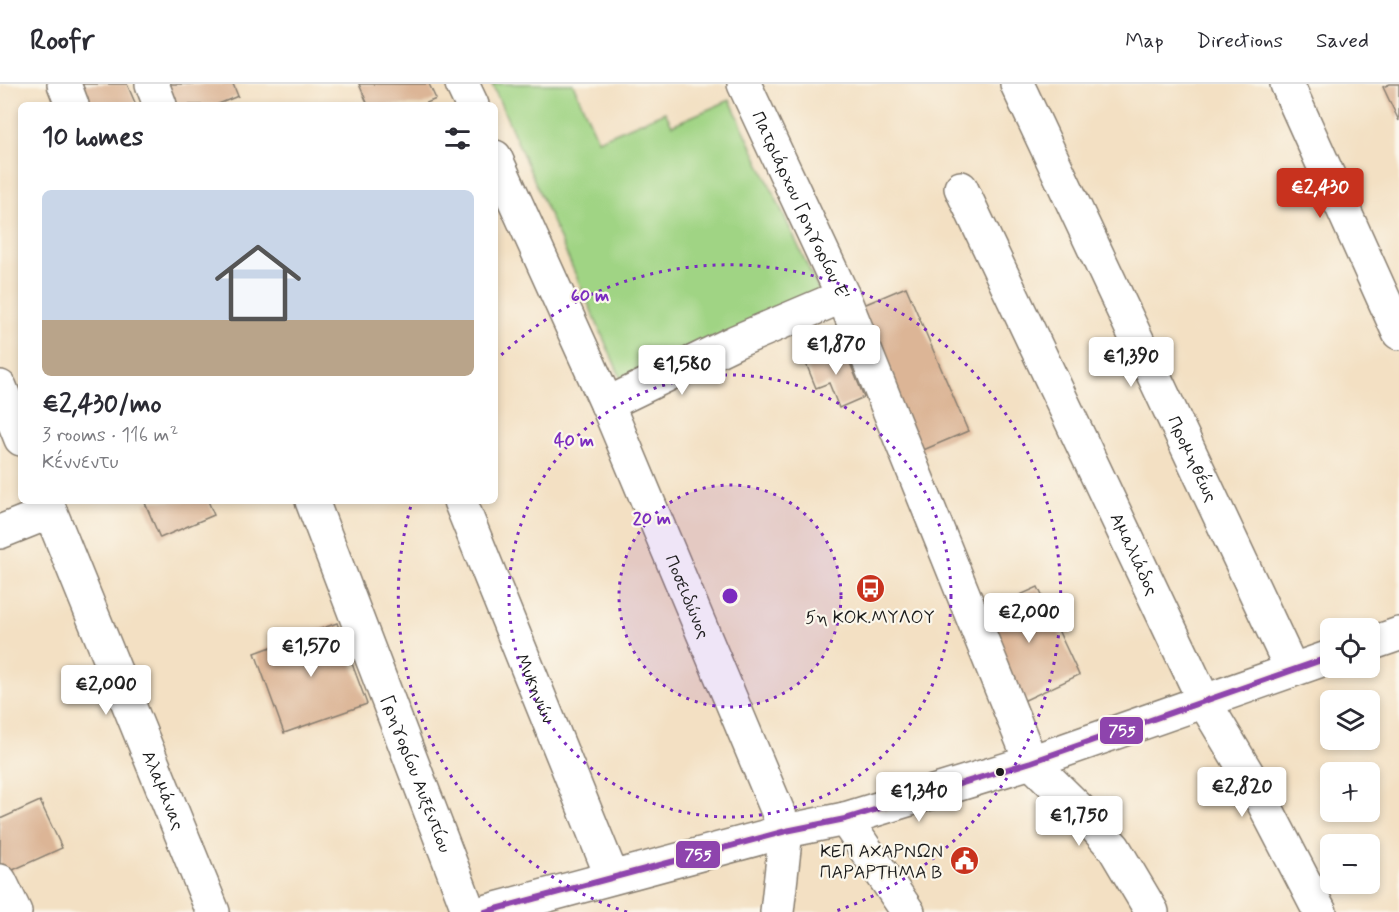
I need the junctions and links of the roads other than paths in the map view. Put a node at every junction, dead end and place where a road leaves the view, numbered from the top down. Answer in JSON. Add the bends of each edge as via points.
{"nodes":[{"id":1,"x":64,"y":84,"type":"edge"},
{"id":2,"x":152,"y":84,"type":"edge"},
{"id":3,"x":462,"y":84,"type":"edge"},
{"id":4,"x":744,"y":84,"type":"edge"},
{"id":5,"x":1017,"y":84,"type":"edge"},
{"id":6,"x":1287,"y":84,"type":"edge"},
{"id":7,"x":71,"y":102,"type":"edge"},
{"id":8,"x":159,"y":102,"type":"edge"},
{"id":9,"x":471,"y":102,"type":"edge"},
{"id":10,"x":498,"y":163,"type":"edge"},
{"id":11,"x":961,"y":188,"type":"dead end"},
{"id":12,"x":843,"y":296,"type":"junction"},
{"id":13,"x":1399,"y":333,"type":"edge"},
{"id":14,"x":0,"y":387,"type":"edge"},
{"id":15,"x":607,"y":404,"type":"junction"},
{"id":16,"x":18,"y":432,"type":"edge"},
{"id":17,"x":313,"y":504,"type":"edge"},
{"id":18,"x":461,"y":504,"type":"edge"},
{"id":19,"x":48,"y":506,"type":"edge"},
{"id":20,"x":0,"y":532,"type":"edge"},
{"id":21,"x":1399,"y":634,"type":"edge"},
{"id":22,"x":1380,"y":641,"type":"edge"},
{"id":23,"x":1320,"y":660,"type":"edge"},
{"id":24,"x":1292,"y":670,"type":"junction"},
{"id":25,"x":1205,"y":703,"type":"junction"},
{"id":26,"x":1031,"y":762,"type":"junction"},
{"id":27,"x":845,"y":819,"type":"junction"},
{"id":28,"x":786,"y":831,"type":"junction"},
{"id":29,"x":612,"y":877,"type":"junction"},
{"id":30,"x":0,"y":881,"type":"edge"},
{"id":31,"x":15,"y":912,"type":"edge"},
{"id":32,"x":213,"y":912,"type":"edge"},
{"id":33,"x":469,"y":912,"type":"edge"},
{"id":34,"x":485,"y":912,"type":"edge"},
{"id":35,"x":777,"y":912,"type":"edge"},
{"id":36,"x":908,"y":912,"type":"edge"},
{"id":37,"x":1152,"y":912,"type":"edge"},
{"id":38,"x":1320,"y":912,"type":"edge"}],
"edges":[{"from":1,"to":7,"type":"street"},
{"from":2,"to":8,"type":"street"},
{"from":3,"to":9,"type":"street"},
{"from":4,"to":12,"type":"street","name":"Πατριάρχου Γρηγορίου E'"},
{"from":5,"to":24,"type":"street","name":"Προμηθέως"},
{"from":6,"to":13,"type":"street"},
{"from":10,"to":15,"type":"street","name":"Ποσειδώνος"},
{"from":11,"to":25,"type":"street","name":"Αμαλιάδος"},
{"from":12,"to":15,"type":"street","via":[[735,342]]},
{"from":12,"to":26,"type":"street","name":"Πατριάρχου Γρηγορίου E'"},
{"from":14,"to":16,"type":"street"},
{"from":15,"to":28,"type":"street","name":"Ποσειδώνος"},
{"from":17,"to":33,"type":"street","name":"Γρηγορίου Αυξεντίου"},
{"from":18,"to":29,"type":"street","name":"Μυκηνών"},
{"from":19,"to":20,"type":"street"},
{"from":19,"to":32,"type":"street","name":"Αλαμάνας"},
{"from":21,"to":22,"type":"street"},
{"from":23,"to":24,"type":"street"},
{"from":24,"to":25,"type":"street"},
{"from":25,"to":26,"type":"street"},
{"from":25,"to":38,"type":"street","name":"Αμαλιάδος","via":[[1253,783]]},
{"from":26,"to":27,"type":"street"},
{"from":26,"to":37,"type":"street","via":[[1114,848]]},
{"from":27,"to":28,"type":"street"},
{"from":27,"to":36,"type":"street"},
{"from":28,"to":29,"type":"street"},
{"from":28,"to":35,"type":"street","name":"Ποσειδώνος"},
{"from":29,"to":34,"type":"street"},
{"from":30,"to":31,"type":"street"}]}
